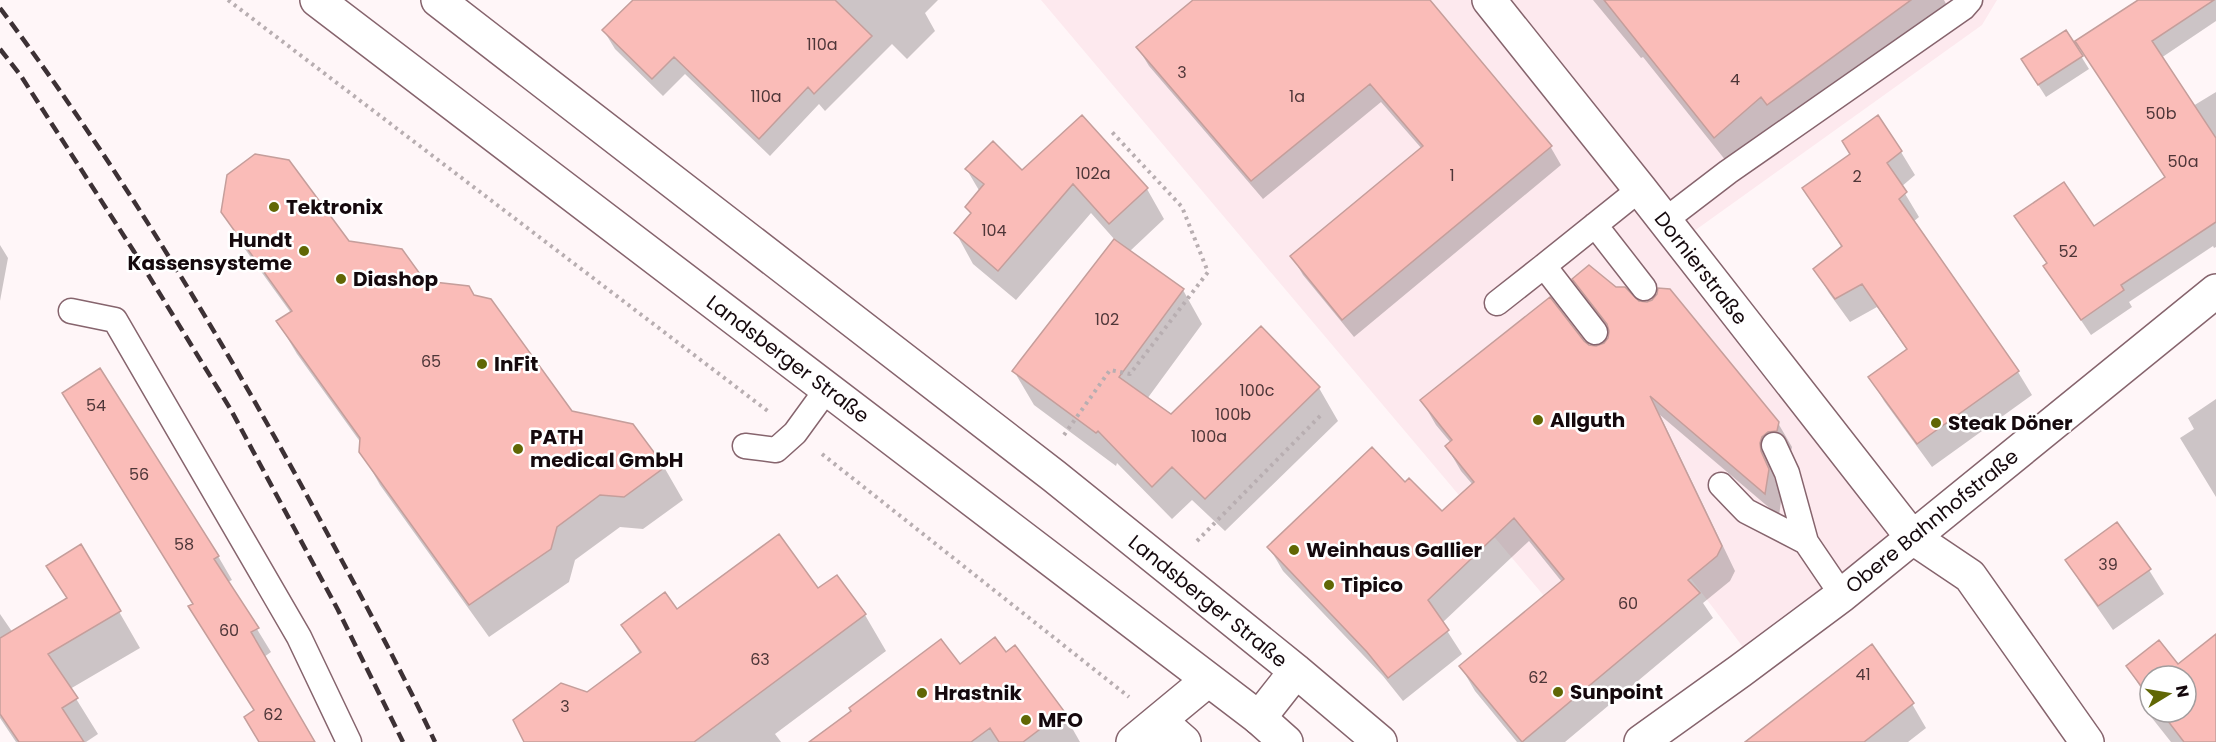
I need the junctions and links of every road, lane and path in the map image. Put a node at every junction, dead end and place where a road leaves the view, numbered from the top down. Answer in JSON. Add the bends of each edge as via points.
{"nodes":[{"id":1,"x":228,"y":0,"type":"edge"},
{"id":2,"x":317,"y":0,"type":"edge"},
{"id":3,"x":438,"y":0,"type":"edge"},
{"id":4,"x":1489,"y":0,"type":"edge"},
{"id":5,"x":1970,"y":0,"type":"edge"},
{"id":6,"x":1111,"y":131,"type":"dead end"},
{"id":7,"x":1640,"y":189,"type":"junction"},
{"id":8,"x":1664,"y":221,"type":"junction"},
{"id":9,"x":1595,"y":225,"type":"junction"},
{"id":10,"x":1544,"y":266,"type":"junction"},
{"id":11,"x":1644,"y":288,"type":"dead end"},
{"id":12,"x":2216,"y":291,"type":"edge"},
{"id":13,"x":1497,"y":303,"type":"dead end"},
{"id":14,"x":71,"y":311,"type":"dead end"},
{"id":15,"x":1595,"y":332,"type":"dead end"},
{"id":16,"x":827,"y":389,"type":"junction"},
{"id":17,"x":1321,"y":415,"type":"dead end"},
{"id":18,"x":795,"y":433,"type":"junction"},
{"id":19,"x":744,"y":446,"type":"dead end"},
{"id":20,"x":1774,"y":446,"type":"dead end"},
{"id":21,"x":1041,"y":467,"type":"junction"},
{"id":22,"x":1721,"y":485,"type":"dead end"},
{"id":23,"x":1912,"y":537,"type":"junction"},
{"id":24,"x":1806,"y":542,"type":"junction"},
{"id":25,"x":1169,"y":570,"type":"junction"},
{"id":26,"x":1842,"y":595,"type":"junction"},
{"id":27,"x":1296,"y":671,"type":"junction"},
{"id":28,"x":1208,"y":680,"type":"junction"},
{"id":29,"x":1258,"y":718,"type":"junction"},
{"id":30,"x":1160,"y":721,"type":"junction"},
{"id":31,"x":349,"y":742,"type":"edge"},
{"id":32,"x":1133,"y":742,"type":"edge"},
{"id":33,"x":1184,"y":742,"type":"edge"},
{"id":34,"x":1286,"y":742,"type":"edge"},
{"id":35,"x":1380,"y":742,"type":"edge"},
{"id":36,"x":1641,"y":742,"type":"edge"},
{"id":37,"x":2087,"y":742,"type":"edge"}],
"edges":[{"from":1,"to":18,"type":"path"},
{"from":2,"to":16,"type":"street","name":"Landsberger Straße"},
{"from":3,"to":21,"type":"street","name":"Landsberger Straße"},
{"from":4,"to":7,"type":"street","name":"Dornierstraße"},
{"from":5,"to":8,"type":"lane"},
{"from":6,"to":21,"type":"path","via":[[1182,207],[1208,272],[1130,374],[1110,370]]},
{"from":7,"to":8,"type":"street","name":"Dornierstraße"},
{"from":7,"to":9,"type":"lane"},
{"from":8,"to":23,"type":"street","name":"Dornierstraße"},
{"from":9,"to":10,"type":"lane"},
{"from":9,"to":11,"type":"lane"},
{"from":10,"to":13,"type":"lane"},
{"from":10,"to":15,"type":"lane"},
{"from":12,"to":23,"type":"street","name":"Obere Bahnhofstraße"},
{"from":14,"to":31,"type":"lane","via":[[115,320],[299,637]]},
{"from":16,"to":18,"type":"lane"},
{"from":16,"to":28,"type":"street","name":"Landsberger Straße"},
{"from":17,"to":25,"type":"path"},
{"from":18,"to":19,"type":"lane","via":[[776,450]]},
{"from":18,"to":30,"type":"path"},
{"from":20,"to":24,"type":"lane","via":[[1787,473]]},
{"from":21,"to":25,"type":"street","name":"Landsberger Straße"},
{"from":22,"to":24,"type":"lane","via":[[1746,511]]},
{"from":23,"to":26,"type":"street","name":"Obere Bahnhofstraße"},
{"from":23,"to":37,"type":"street","name":"Dornierstraße","via":[[1970,576]]},
{"from":24,"to":26,"type":"lane"},
{"from":25,"to":27,"type":"street","name":"Landsberger Straße"},
{"from":26,"to":36,"type":"street","name":"Obere Bahnhofstraße"},
{"from":27,"to":29,"type":"street","name":"Landsberger Straße"},
{"from":27,"to":35,"type":"street","name":"Landsberger Straße"},
{"from":28,"to":29,"type":"street","name":"Landsberger Straße"},
{"from":28,"to":30,"type":"street"},
{"from":29,"to":34,"type":"street","name":"Landsberger Straße"},
{"from":30,"to":32,"type":"street"},
{"from":30,"to":33,"type":"street"}]}
